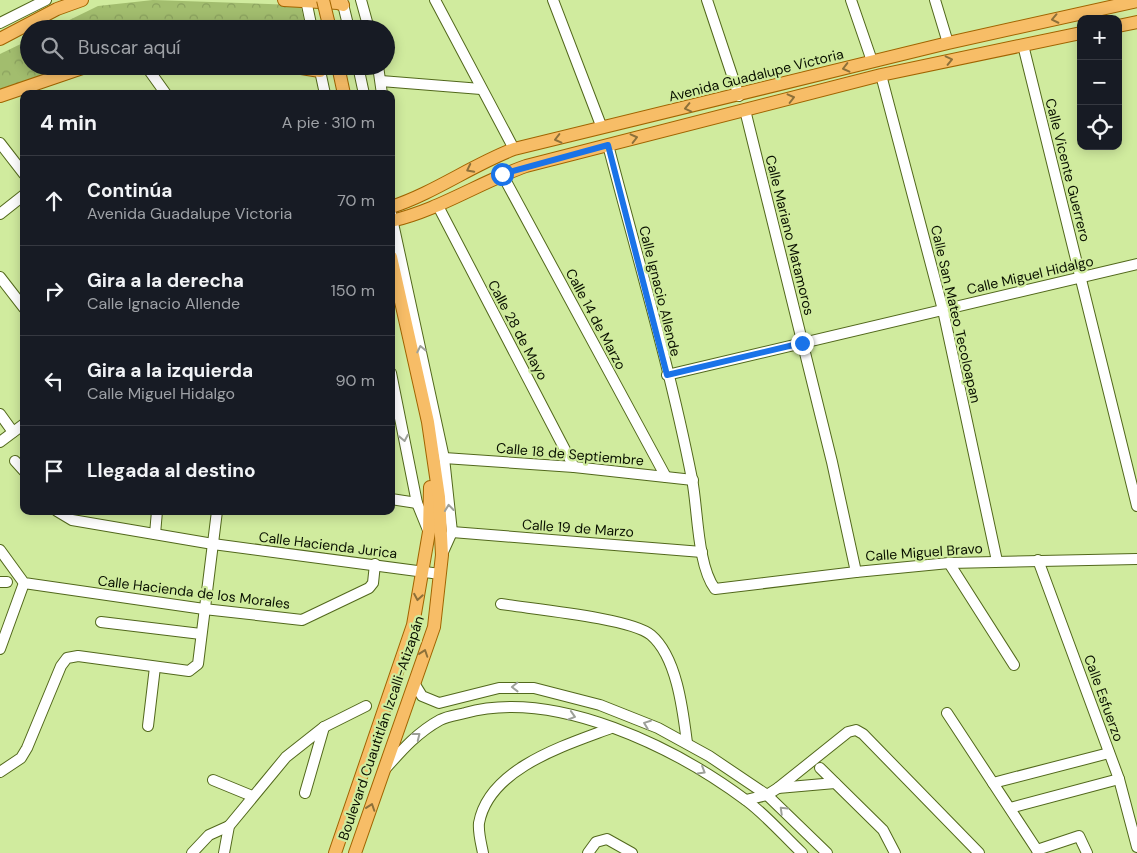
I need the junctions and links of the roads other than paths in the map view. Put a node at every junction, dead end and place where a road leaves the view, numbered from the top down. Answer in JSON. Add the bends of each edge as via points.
{"nodes":[{"id":1,"x":46,"y":0,"type":"edge"},
{"id":2,"x":82,"y":0,"type":"edge"},
{"id":3,"x":284,"y":0,"type":"edge"},
{"id":4,"x":323,"y":0,"type":"edge"},
{"id":5,"x":361,"y":0,"type":"edge"},
{"id":6,"x":436,"y":0,"type":"edge"},
{"id":7,"x":553,"y":0,"type":"edge"},
{"id":8,"x":707,"y":0,"type":"edge"},
{"id":9,"x":851,"y":0,"type":"edge"},
{"id":10,"x":935,"y":0,"type":"edge"},
{"id":11,"x":307,"y":1,"type":"edge"},
{"id":12,"x":1137,"y":1,"type":"edge"},
{"id":13,"x":339,"y":2,"type":"edge"},
{"id":14,"x":37,"y":20,"type":"edge"},
{"id":15,"x":310,"y":20,"type":"edge"},
{"id":16,"x":328,"y":20,"type":"edge"},
{"id":17,"x":338,"y":20,"type":"edge"},
{"id":18,"x":346,"y":20,"type":"edge"},
{"id":19,"x":367,"y":20,"type":"edge"},
{"id":20,"x":1137,"y":22,"type":"edge"},
{"id":21,"x":0,"y":23,"type":"edge"},
{"id":22,"x":1122,"y":25,"type":"edge"},
{"id":23,"x":20,"y":29,"type":"edge"},
{"id":24,"x":1077,"y":34,"type":"edge"},
{"id":25,"x":0,"y":39,"type":"edge"},
{"id":26,"x":948,"y":43,"type":"junction"},
{"id":27,"x":1023,"y":45,"type":"junction"},
{"id":28,"x":872,"y":62,"type":"junction"},
{"id":29,"x":62,"y":75,"type":"edge"},
{"id":30,"x":152,"y":75,"type":"edge"},
{"id":31,"x":322,"y":75,"type":"edge"},
{"id":32,"x":340,"y":75,"type":"edge"},
{"id":33,"x":349,"y":75,"type":"edge"},
{"id":34,"x":360,"y":75,"type":"edge"},
{"id":35,"x":380,"y":75,"type":"edge"},
{"id":36,"x":881,"y":76,"type":"junction"},
{"id":37,"x":381,"y":81,"type":"junction"},
{"id":38,"x":481,"y":89,"type":"junction"},
{"id":39,"x":163,"y":90,"type":"edge"},
{"id":40,"x":324,"y":90,"type":"edge"},
{"id":41,"x":343,"y":90,"type":"edge"},
{"id":42,"x":352,"y":90,"type":"edge"},
{"id":43,"x":363,"y":90,"type":"edge"},
{"id":44,"x":382,"y":90,"type":"edge"},
{"id":45,"x":0,"y":96,"type":"edge"},
{"id":46,"x":739,"y":96,"type":"junction"},
{"id":47,"x":745,"y":110,"type":"junction"},
{"id":48,"x":602,"y":128,"type":"junction"},
{"id":49,"x":0,"y":143,"type":"edge"},
{"id":50,"x":608,"y":145,"type":"junction"},
{"id":51,"x":514,"y":149,"type":"junction"},
{"id":52,"x":20,"y":169,"type":"edge"},
{"id":53,"x":502,"y":174,"type":"junction"},
{"id":54,"x":20,"y":198,"type":"edge"},
{"id":55,"x":395,"y":205,"type":"edge"},
{"id":56,"x":438,"y":206,"type":"junction"},
{"id":57,"x":0,"y":214,"type":"edge"},
{"id":58,"x":395,"y":217,"type":"edge"},
{"id":59,"x":395,"y":232,"type":"edge"},
{"id":60,"x":1137,"y":264,"type":"edge"},
{"id":61,"x":395,"y":275,"type":"edge"},
{"id":62,"x":0,"y":277,"type":"edge"},
{"id":63,"x":1080,"y":277,"type":"junction"},
{"id":64,"x":20,"y":303,"type":"edge"},
{"id":65,"x":943,"y":310,"type":"junction"},
{"id":66,"x":395,"y":312,"type":"edge"},
{"id":67,"x":802,"y":343,"type":"junction"},
{"id":68,"x":667,"y":375,"type":"junction"},
{"id":69,"x":395,"y":393,"type":"edge"},
{"id":70,"x":0,"y":414,"type":"edge"},
{"id":71,"x":20,"y":427,"type":"edge"},
{"id":72,"x":13,"y":432,"type":"junction"},
{"id":73,"x":0,"y":442,"type":"edge"},
{"id":74,"x":444,"y":458,"type":"junction"},
{"id":75,"x":15,"y":460,"type":"dead end"},
{"id":76,"x":20,"y":466,"type":"edge"},
{"id":77,"x":574,"y":467,"type":"junction"},
{"id":78,"x":666,"y":477,"type":"junction"},
{"id":79,"x":693,"y":480,"type":"junction"},
{"id":80,"x":435,"y":497,"type":"junction"},
{"id":81,"x":395,"y":500,"type":"edge"},
{"id":82,"x":417,"y":503,"type":"junction"},
{"id":83,"x":1137,"y":506,"type":"edge"},
{"id":84,"x":64,"y":515,"type":"edge"},
{"id":85,"x":156,"y":515,"type":"edge"},
{"id":86,"x":217,"y":515,"type":"edge"},
{"id":87,"x":429,"y":532,"type":"junction"},
{"id":88,"x":452,"y":532,"type":"junction"},
{"id":89,"x":154,"y":534,"type":"junction"},
{"id":90,"x":213,"y":544,"type":"junction"},
{"id":91,"x":0,"y":550,"type":"edge"},
{"id":92,"x":702,"y":552,"type":"junction"},
{"id":93,"x":442,"y":555,"type":"junction"},
{"id":94,"x":1137,"y":558,"type":"edge"},
{"id":95,"x":1038,"y":560,"type":"junction"},
{"id":96,"x":996,"y":561,"type":"junction"},
{"id":97,"x":949,"y":563,"type":"junction"},
{"id":98,"x":375,"y":564,"type":"junction"},
{"id":99,"x":422,"y":571,"type":"junction"},
{"id":100,"x":856,"y":572,"type":"junction"},
{"id":101,"x":440,"y":574,"type":"junction"},
{"id":102,"x":24,"y":583,"type":"junction"},
{"id":103,"x":715,"y":589,"type":"joint"},
{"id":104,"x":501,"y":604,"type":"dead end"},
{"id":105,"x":204,"y":609,"type":"junction"},
{"id":106,"x":101,"y":622,"type":"dead end"},
{"id":107,"x":201,"y":634,"type":"junction"},
{"id":108,"x":0,"y":649,"type":"edge"},
{"id":109,"x":1014,"y":665,"type":"dead end"},
{"id":110,"x":155,"y":667,"type":"junction"},
{"id":111,"x":414,"y":683,"type":"junction"},
{"id":112,"x":366,"y":706,"type":"dead end"},
{"id":113,"x":947,"y":714,"type":"dead end"},
{"id":114,"x":148,"y":726,"type":"dead end"},
{"id":115,"x":324,"y":726,"type":"junction"},
{"id":116,"x":611,"y":728,"type":"junction"},
{"id":117,"x":687,"y":743,"type":"junction"},
{"id":118,"x":1109,"y":753,"type":"junction"},
{"id":119,"x":820,"y":768,"type":"dead end"},
{"id":120,"x":383,"y":771,"type":"junction"},
{"id":121,"x":0,"y":772,"type":"edge"},
{"id":122,"x":1119,"y":779,"type":"junction"},
{"id":123,"x":213,"y":780,"type":"dead end"},
{"id":124,"x":835,"y":783,"type":"junction"},
{"id":125,"x":993,"y":783,"type":"junction"},
{"id":126,"x":778,"y":788,"type":"junction"},
{"id":127,"x":305,"y":793,"type":"dead end"},
{"id":128,"x":767,"y":795,"type":"junction"},
{"id":129,"x":252,"y":796,"type":"junction"},
{"id":130,"x":746,"y":800,"type":"junction"},
{"id":131,"x":1010,"y":808,"type":"junction"},
{"id":132,"x":229,"y":826,"type":"junction"},
{"id":133,"x":1137,"y":847,"type":"edge"},
{"id":134,"x":1038,"y":851,"type":"edge"},
{"id":135,"x":192,"y":853,"type":"edge"},
{"id":136,"x":224,"y":853,"type":"edge"},
{"id":137,"x":335,"y":853,"type":"edge"},
{"id":138,"x":355,"y":853,"type":"edge"},
{"id":139,"x":482,"y":853,"type":"edge"},
{"id":140,"x":588,"y":853,"type":"edge"},
{"id":141,"x":632,"y":853,"type":"edge"},
{"id":142,"x":802,"y":853,"type":"edge"},
{"id":143,"x":827,"y":853,"type":"edge"},
{"id":144,"x":895,"y":853,"type":"edge"},
{"id":145,"x":979,"y":853,"type":"edge"},
{"id":146,"x":1087,"y":853,"type":"edge"}],
"edges":[{"from":1,"to":21,"type":"street"},
{"from":2,"to":14,"type":"main road"},
{"from":3,"to":11,"type":"main road"},
{"from":4,"to":16,"type":"main road","bridge":true},
{"from":5,"to":19,"type":"street"},
{"from":6,"to":38,"type":"street"},
{"from":7,"to":48,"type":"street"},
{"from":8,"to":46,"type":"street"},
{"from":9,"to":28,"type":"street"},
{"from":10,"to":26,"type":"street"},
{"from":11,"to":13,"type":"main road"},
{"from":11,"to":15,"type":"street"},
{"from":12,"to":26,"type":"main road","name":"Avenida Guadalupe Victoria","one_way":true},
{"from":13,"to":17,"type":"main road"},
{"from":13,"to":18,"type":"street"},
{"from":20,"to":22,"type":"main road"},
{"from":23,"to":25,"type":"main road"},
{"from":24,"to":27,"type":"main road"},
{"from":26,"to":28,"type":"main road","name":"Avenida Guadalupe Victoria"},
{"from":36,"to":27,"type":"main road","one_way":true},
{"from":27,"to":63,"type":"street","name":"Calle Vicente Guerrero"},
{"from":28,"to":46,"type":"main road","name":"Avenida Guadalupe Victoria","one_way":true},
{"from":29,"to":45,"type":"main road"},
{"from":30,"to":39,"type":"street"},
{"from":31,"to":40,"type":"street"},
{"from":32,"to":41,"type":"main road"},
{"from":33,"to":42,"type":"main road"},
{"from":34,"to":43,"type":"street"},
{"from":35,"to":37,"type":"street"},
{"from":47,"to":36,"type":"main road","one_way":true},
{"from":36,"to":65,"type":"street","name":"Calle San Mateo Tecoloapan"},
{"from":37,"to":38,"type":"street"},
{"from":37,"to":44,"type":"street"},
{"from":38,"to":51,"type":"street"},
{"from":46,"to":48,"type":"main road","name":"Avenida Guadalupe Victoria","one_way":true},
{"from":50,"to":47,"type":"main road","one_way":true},
{"from":47,"to":67,"type":"street","name":"Calle Mariano Matamoros"},
{"from":48,"to":51,"type":"main road","name":"Avenida Guadalupe Victoria","one_way":true},
{"from":49,"to":52,"type":"street"},
{"from":50,"to":53,"type":"main road"},
{"from":50,"to":68,"type":"street","name":"Calle Ignacio Allende"},
{"from":51,"to":55,"type":"main road","name":"Avenida Guadalupe Victoria","one_way":true,"via":[[416,198]]},
{"from":53,"to":56,"type":"main road"},
{"from":53,"to":78,"type":"street","name":"Calle 14 de Marzo"},
{"from":54,"to":57,"type":"street"},
{"from":56,"to":58,"type":"main road"},
{"from":56,"to":77,"type":"street","name":"Calle 28 de Mayo"},
{"from":74,"to":59,"type":"street","one_way":true},
{"from":60,"to":63,"type":"street","name":"Calle Miguel Hidalgo"},
{"from":61,"to":80,"type":"main road","name":"Boulevard Cuautitlán Izcalli-Atizapán","via":[[428,422]]},
{"from":62,"to":64,"type":"street"},
{"from":63,"to":65,"type":"street","name":"Calle Miguel Hidalgo"},
{"from":63,"to":83,"type":"street","name":"Calle Vicente Guerrero"},
{"from":65,"to":67,"type":"street","name":"Calle Miguel Hidalgo"},
{"from":65,"to":96,"type":"street","name":"Calle San Mateo Tecoloapan"},
{"from":66,"to":80,"type":"main road","name":"Boulevard Cuautitlán Izcalli-Atizapán"},
{"from":67,"to":68,"type":"street","name":"Calle Miguel Hidalgo"},
{"from":67,"to":100,"type":"street","name":"Calle Mariano Matamoros"},
{"from":68,"to":79,"type":"street","name":"Calle Ignacio Allende"},
{"from":69,"to":82,"type":"street","one_way":true},
{"from":70,"to":72,"type":"street"},
{"from":71,"to":72,"type":"street"},
{"from":72,"to":73,"type":"street"},
{"from":74,"to":77,"type":"street","name":"Calle 18 de Septiembre"},
{"from":88,"to":74,"type":"street","one_way":true},
{"from":75,"to":76,"type":"street"},
{"from":77,"to":78,"type":"street","name":"Calle 18 de Septiembre"},
{"from":78,"to":79,"type":"street","name":"Calle 18 de Septiembre"},
{"from":79,"to":92,"type":"street","name":"Calle Ignacio Allende"},
{"from":80,"to":87,"type":"main road","name":"Boulevard Cuautitlán Izcalli-Atizapán"},
{"from":80,"to":93,"type":"main road","name":"Boulevard Cuautitlán Izcalli-Atizapán"},
{"from":81,"to":82,"type":"street"},
{"from":82,"to":87,"type":"street"},
{"from":84,"to":89,"type":"street","name":"Calle Hacienda Jurica","via":[[72,520]]},
{"from":85,"to":89,"type":"street"},
{"from":86,"to":90,"type":"street"},
{"from":87,"to":99,"type":"main road","name":"Boulevard Cuautitlán Izcalli-Atizapán"},
{"from":88,"to":92,"type":"street","name":"Calle 19 de Marzo"},
{"from":88,"to":93,"type":"street"},
{"from":89,"to":90,"type":"street","name":"Calle Hacienda Jurica"},
{"from":90,"to":98,"type":"street","name":"Calle Hacienda Jurica"},
{"from":90,"to":105,"type":"street"},
{"from":91,"to":102,"type":"street"},
{"from":92,"to":103,"type":"street","name":"Calle Ignacio Allende"},
{"from":93,"to":101,"type":"main road","name":"Boulevard Cuautitlán Izcalli-Atizapán"},
{"from":94,"to":95,"type":"street","name":"Calle Miguel Bravo"},
{"from":95,"to":96,"type":"street","name":"Calle Miguel Bravo"},
{"from":95,"to":118,"type":"street","name":"Calle Esfuerzo"},
{"from":96,"to":97,"type":"street","name":"Calle Miguel Bravo"},
{"from":97,"to":100,"type":"street","name":"Calle Miguel Bravo"},
{"from":97,"to":109,"type":"street"},
{"from":98,"to":99,"type":"street","name":"Calle Hacienda Jurica"},
{"from":98,"to":105,"type":"street","name":"Calle Hacienda de los Morales","via":[[373,583],[369,588],[302,620]]},
{"from":99,"to":101,"type":"street","name":"Calle Hacienda Jurica"},
{"from":99,"to":137,"type":"main road","name":"Boulevard Cuautitlán Izcalli-Atizapán","one_way":true,"via":[[413,625]]},
{"from":100,"to":103,"type":"street","name":"Calle Miguel Bravo"},
{"from":111,"to":101,"type":"main road","name":"Boulevard Cuautitlán Izcalli-Atizapán","one_way":true,"via":[[434,627]]},
{"from":102,"to":105,"type":"street","name":"Calle Hacienda de los Morales"},
{"from":102,"to":108,"type":"street"},
{"from":104,"to":117,"type":"street","via":[[621,623],[650,634],[669,662],[677,686]]},
{"from":105,"to":107,"type":"street"},
{"from":106,"to":107,"type":"street"},
{"from":107,"to":110,"type":"street","via":[[195,669]]},
{"from":110,"to":114,"type":"street"},
{"from":110,"to":121,"type":"street","via":[[78,656],[67,658],[24,753]]},
{"from":117,"to":111,"type":"street","one_way":true,"via":[[600,705],[534,688],[499,688],[439,703],[422,696]]},
{"from":111,"to":120,"type":"main road","name":"Boulevard Cuautitlán Izcalli-Atizapán"},
{"from":112,"to":115,"type":"street"},
{"from":113,"to":125,"type":"street"},
{"from":115,"to":127,"type":"street"},
{"from":115,"to":129,"type":"street","via":[[286,757]]},
{"from":120,"to":116,"type":"street","one_way":true,"via":[[415,736],[441,719],[476,710],[524,706],[552,710]]},
{"from":116,"to":130,"type":"street","one_way":true,"via":[[655,746]]},
{"from":116,"to":139,"type":"street","via":[[528,764],[498,786],[479,823]]},
{"from":117,"to":128,"type":"street","via":[[744,777]]},
{"from":118,"to":122,"type":"street","name":"Calle Esfuerzo"},
{"from":118,"to":125,"type":"street"},
{"from":119,"to":124,"type":"street"},
{"from":138,"to":120,"type":"main road","name":"Boulevard Cuautitlán Izcalli-Atizapán","one_way":true},
{"from":122,"to":131,"type":"street"},
{"from":122,"to":133,"type":"street","name":"Calle Esfuerzo"},
{"from":123,"to":129,"type":"street"},
{"from":124,"to":126,"type":"street"},
{"from":124,"to":144,"type":"street","via":[[883,830]]},
{"from":125,"to":131,"type":"street"},
{"from":126,"to":128,"type":"street"},
{"from":126,"to":145,"type":"street","via":[[848,732],[856,730]]},
{"from":128,"to":130,"type":"street"},
{"from":143,"to":128,"type":"street","one_way":true},
{"from":129,"to":132,"type":"street"},
{"from":130,"to":142,"type":"street"},
{"from":131,"to":134,"type":"street"},
{"from":132,"to":135,"type":"street","via":[[209,835]]},
{"from":132,"to":136,"type":"street"},
{"from":134,"to":146,"type":"street","via":[[1079,836]]},
{"from":140,"to":141,"type":"street","via":[[596,842],[613,840]]}]}
